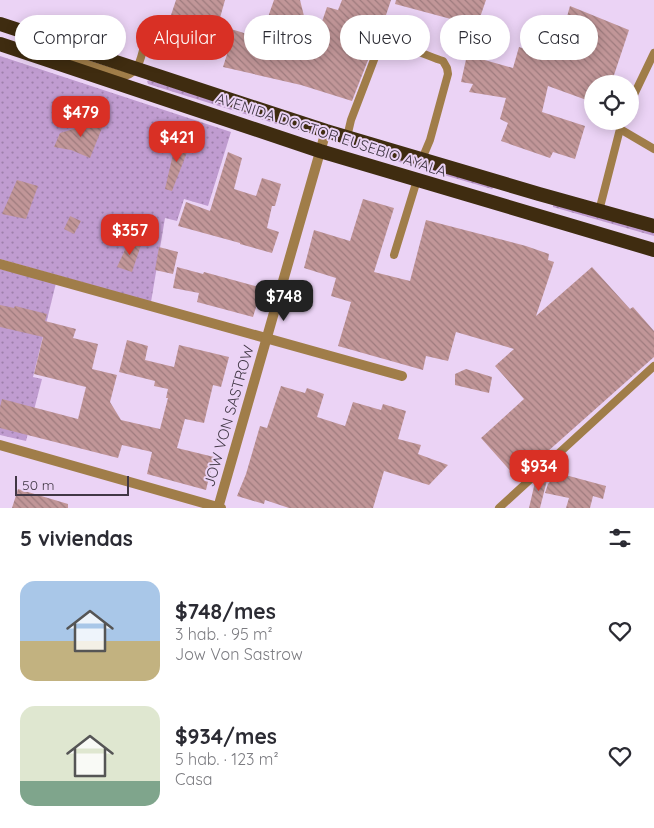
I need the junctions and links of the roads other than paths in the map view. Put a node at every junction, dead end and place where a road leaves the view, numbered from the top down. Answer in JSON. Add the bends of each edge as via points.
{"nodes":[{"id":1,"x":0,"y":24,"type":"edge"},
{"id":2,"x":0,"y":44,"type":"edge"},
{"id":3,"x":15,"y":48,"type":"edge"},
{"id":4,"x":654,"y":52,"type":"edge"},
{"id":5,"x":52,"y":60,"type":"edge"},
{"id":6,"x":74,"y":60,"type":"edge"},
{"id":7,"x":140,"y":60,"type":"edge"},
{"id":8,"x":137,"y":69,"type":"junction"},
{"id":9,"x":639,"y":84,"type":"edge"},
{"id":10,"x":620,"y":130,"type":"edge"},
{"id":11,"x":628,"y":130,"type":"edge"},
{"id":12,"x":326,"y":131,"type":"junction"},
{"id":13,"x":347,"y":137,"type":"junction"},
{"id":14,"x":654,"y":149,"type":"edge"},
{"id":15,"x":320,"y":151,"type":"junction"},
{"id":16,"x":422,"y":159,"type":"junction"},
{"id":17,"x":417,"y":180,"type":"junction"},
{"id":18,"x":599,"y":211,"type":"junction"},
{"id":19,"x":654,"y":226,"type":"edge"},
{"id":20,"x":654,"y":250,"type":"edge"},
{"id":21,"x":394,"y":256,"type":"dead end"},
{"id":22,"x":0,"y":264,"type":"edge"},
{"id":23,"x":266,"y":339,"type":"junction"},
{"id":24,"x":654,"y":366,"type":"edge"},
{"id":25,"x":402,"y":376,"type":"dead end"},
{"id":26,"x":0,"y":445,"type":"edge"},
{"id":27,"x":219,"y":508,"type":"edge"},
{"id":28,"x":499,"y":508,"type":"edge"}],
"edges":[{"from":1,"to":8,"type":"highway","name":"AVENIDA DOCTOR EUSEBIO AYALA"},
{"from":2,"to":3,"type":"highway","name":"AVENIDA DOCTOR EUSEBIO AYALA"},
{"from":4,"to":9,"type":"lane"},
{"from":5,"to":15,"type":"highway","name":"AVENIDA DOCTOR EUSEBIO AYALA"},
{"from":6,"to":8,"type":"lane","via":[[125,76]]},
{"from":7,"to":8,"type":"lane"},
{"from":8,"to":12,"type":"highway","name":"AVENIDA DOCTOR EUSEBIO AYALA"},
{"from":10,"to":18,"type":"lane"},
{"from":11,"to":14,"type":"lane"},
{"from":12,"to":13,"type":"highway","name":"AVENIDA DOCTOR EUSEBIO AYALA"},
{"from":12,"to":15,"type":"street","name":"JOW VON SASTROW"},
{"from":13,"to":16,"type":"highway","name":"AVENIDA DOCTOR EUSEBIO AYALA"},
{"from":13,"to":16,"type":"lane","via":[[380,44],[396,44],[443,61],[447,68],[430,140]]},
{"from":15,"to":17,"type":"highway","name":"AVENIDA DOCTOR EUSEBIO AYALA"},
{"from":15,"to":23,"type":"street","name":"JOW VON SASTROW"},
{"from":16,"to":18,"type":"highway","name":"AVENIDA DOCTOR EUSEBIO AYALA"},
{"from":17,"to":20,"type":"highway","name":"AVENIDA DOCTOR EUSEBIO AYALA"},
{"from":17,"to":21,"type":"lane"},
{"from":18,"to":19,"type":"highway","name":"AVENIDA DOCTOR EUSEBIO AYALA"},
{"from":22,"to":23,"type":"street"},
{"from":23,"to":25,"type":"street"},
{"from":23,"to":27,"type":"street","name":"JOW VON SASTROW"},
{"from":24,"to":28,"type":"lane"},
{"from":26,"to":27,"type":"street"}]}
